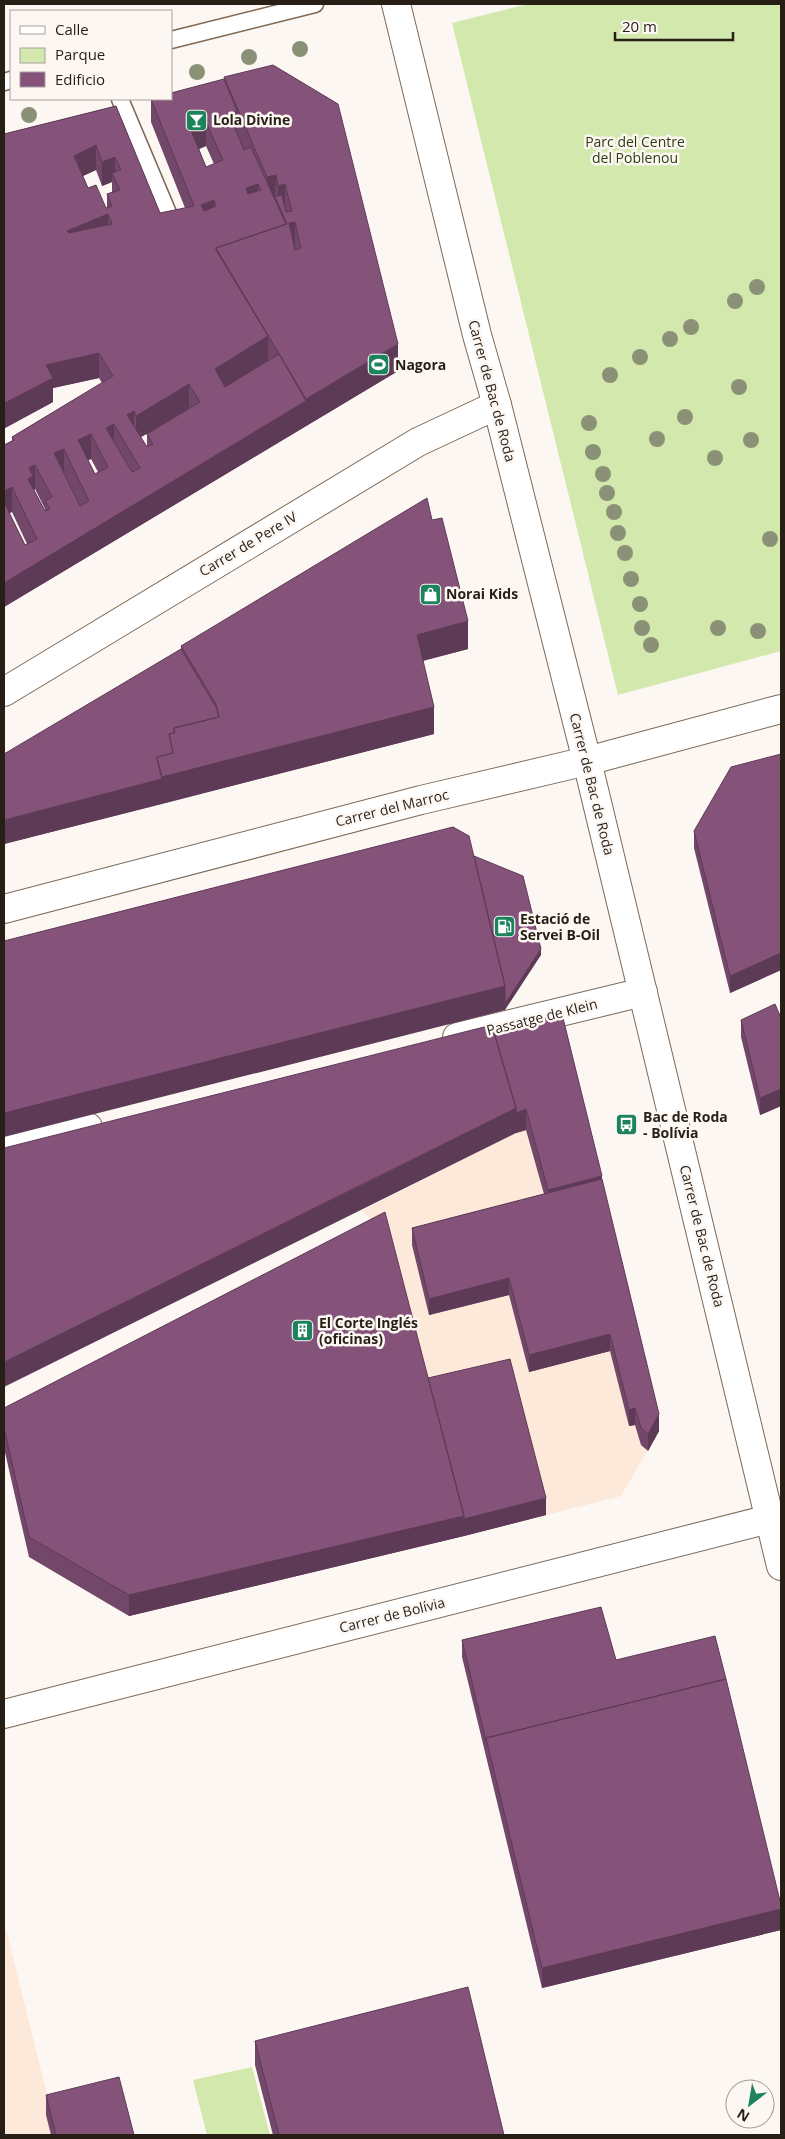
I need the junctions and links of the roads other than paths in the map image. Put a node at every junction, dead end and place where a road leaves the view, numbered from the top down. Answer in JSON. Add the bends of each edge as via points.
{"nodes":[{"id":1,"x":315,"y":4,"type":"edge"},
{"id":2,"x":396,"y":4,"type":"edge"},
{"id":3,"x":172,"y":40,"type":"edge"},
{"id":4,"x":120,"y":100,"type":"edge"},
{"id":5,"x":177,"y":234,"type":"edge"},
{"id":6,"x":497,"y":405,"type":"junction"},
{"id":7,"x":4,"y":692,"type":"edge"},
{"id":8,"x":781,"y":709,"type":"edge"},
{"id":9,"x":587,"y":761,"type":"junction"},
{"id":10,"x":4,"y":909,"type":"edge"},
{"id":11,"x":643,"y":992,"type":"junction"},
{"id":12,"x":437,"y":1042,"type":"edge"},
{"id":13,"x":110,"y":1122,"type":"edge"},
{"id":14,"x":4,"y":1148,"type":"edge"},
{"id":15,"x":776,"y":1518,"type":"edge"},
{"id":16,"x":781,"y":1566,"type":"edge"},
{"id":17,"x":4,"y":1711,"type":"edge"}],
"edges":[{"from":1,"to":3,"type":"lane"},
{"from":2,"to":6,"type":"street","name":"Carrer de Bac de Roda","via":[[476,335]]},
{"from":4,"to":5,"type":"lane"},
{"from":6,"to":7,"type":"street","name":"Carrer de Pere IV","via":[[418,442]]},
{"from":6,"to":9,"type":"street","name":"Carrer de Bac de Roda"},
{"from":8,"to":9,"type":"street","name":"Carrer del Marroc"},
{"from":9,"to":10,"type":"street","name":"Carrer del Marroc","via":[[421,800]]},
{"from":9,"to":11,"type":"street","name":"Carrer de Bac de Roda"},
{"from":11,"to":12,"type":"street","name":"Passatge de Klein"},
{"from":11,"to":15,"type":"street","name":"Carrer de Bac de Roda"},
{"from":13,"to":14,"type":"street"},
{"from":15,"to":16,"type":"street","name":"Carrer de Bac de Roda"},
{"from":15,"to":17,"type":"street","name":"Carrer de Bolívia"}]}
